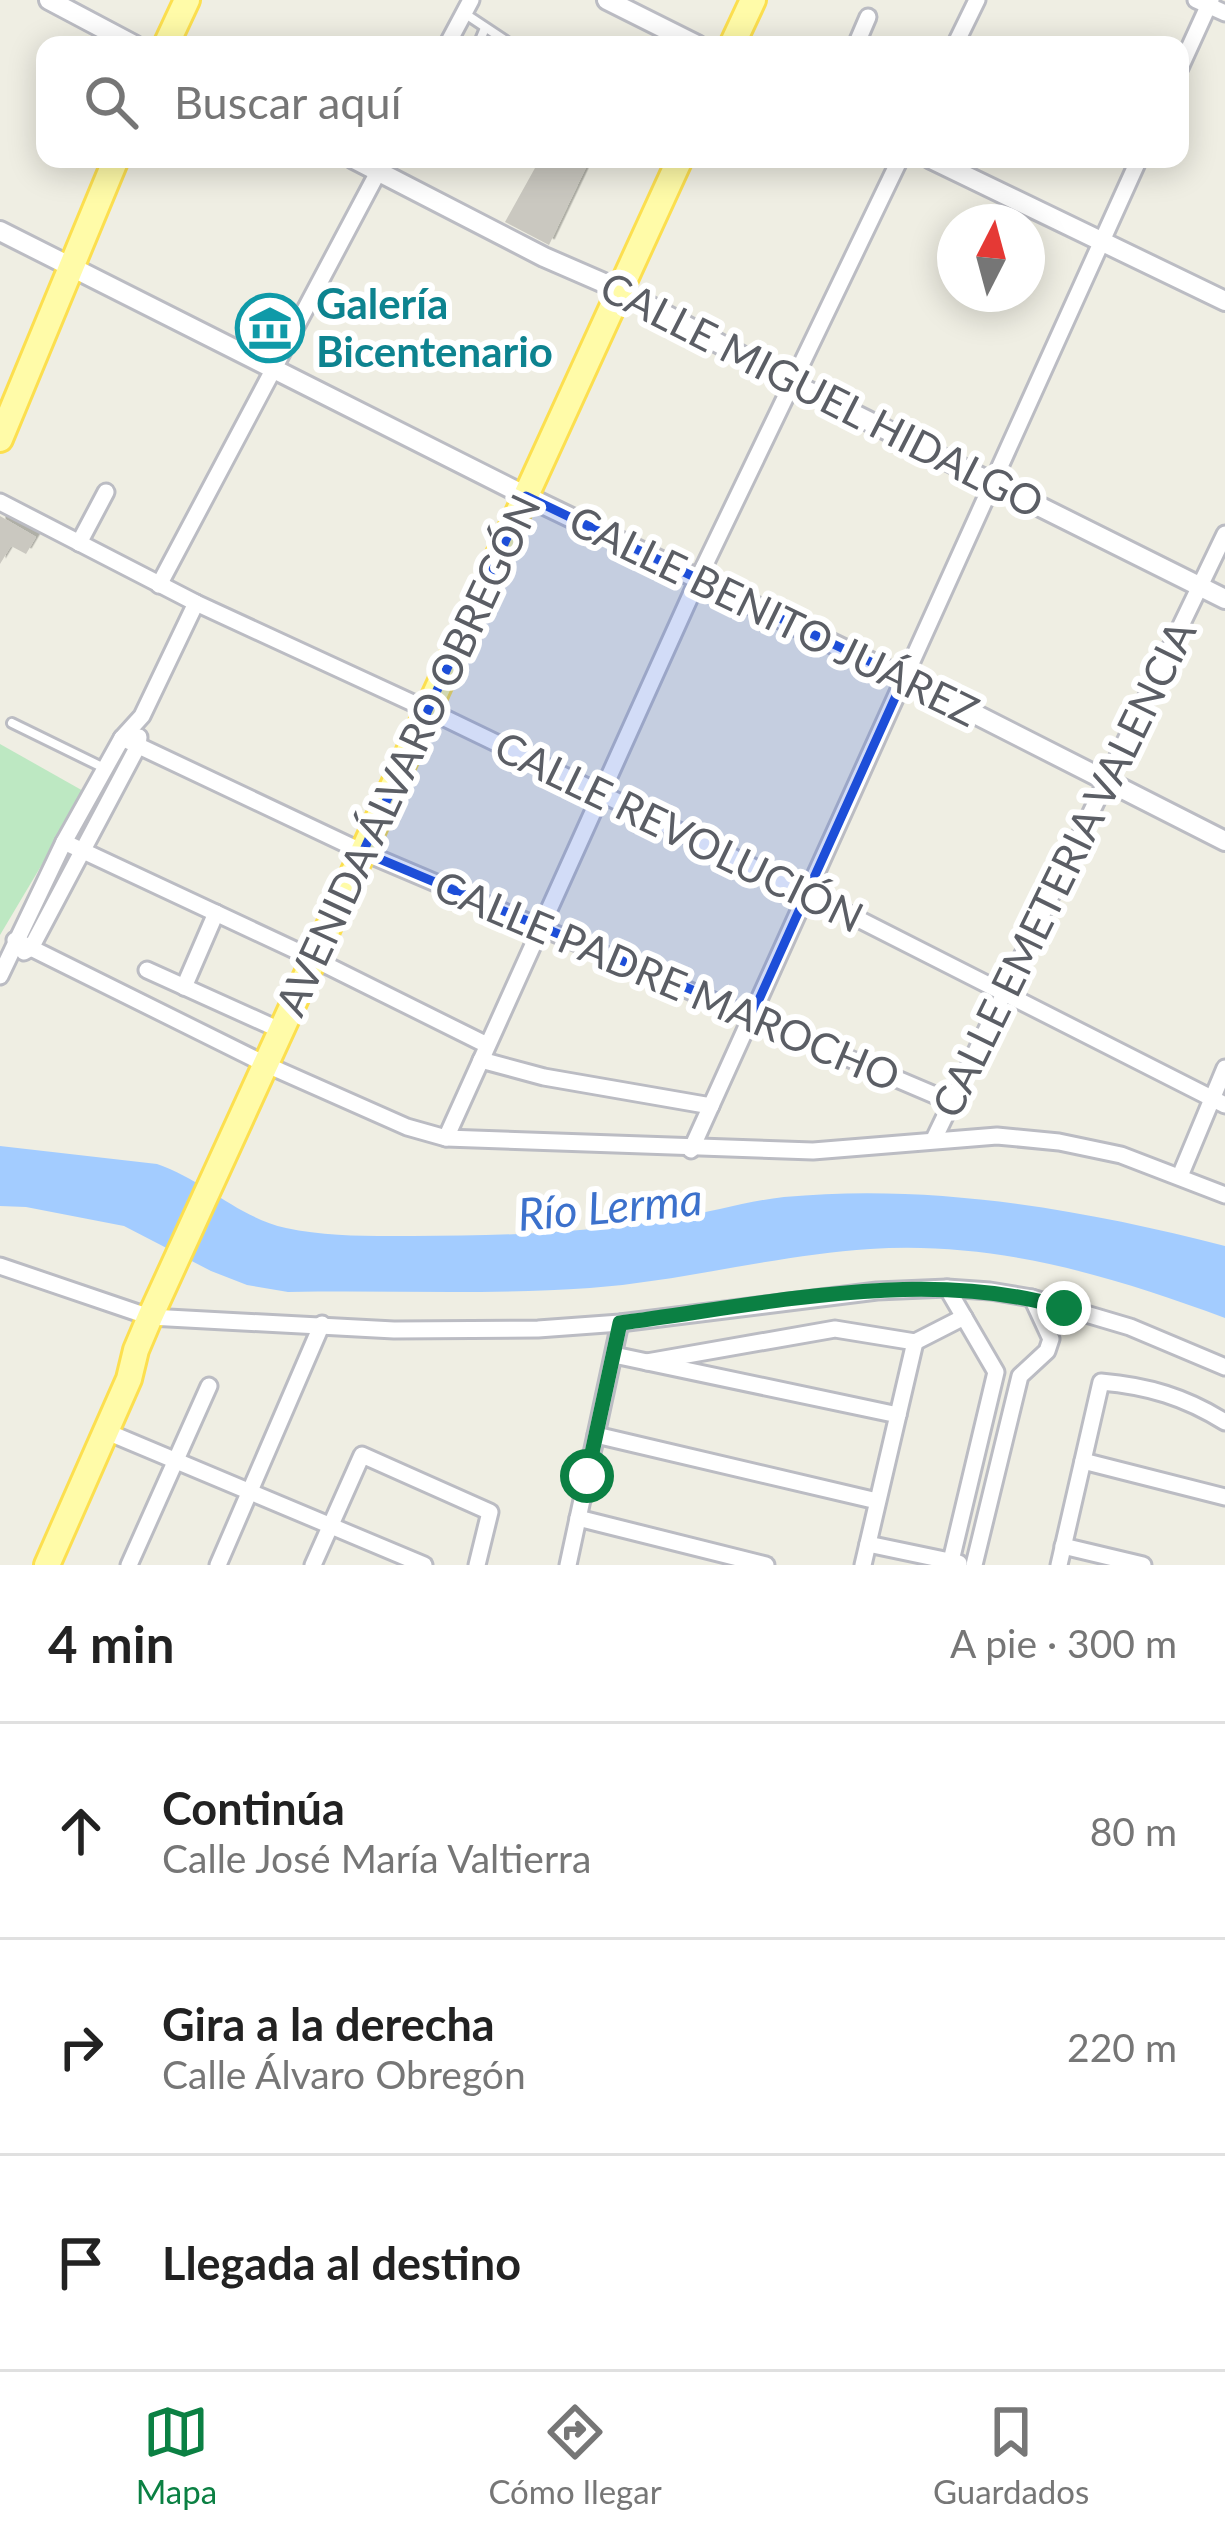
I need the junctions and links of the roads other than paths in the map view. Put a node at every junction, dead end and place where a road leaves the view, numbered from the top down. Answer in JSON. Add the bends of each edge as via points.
{"nodes":[{"id":1,"x":49,"y":0,"type":"edge"},
{"id":2,"x":187,"y":0,"type":"edge"},
{"id":3,"x":607,"y":0,"type":"edge"},
{"id":4,"x":753,"y":0,"type":"edge"},
{"id":5,"x":976,"y":0,"type":"edge"},
{"id":6,"x":1205,"y":2,"type":"edge"},
{"id":7,"x":468,"y":6,"type":"edge"},
{"id":8,"x":1225,"y":13,"type":"edge"},
{"id":9,"x":868,"y":17,"type":"dead end"},
{"id":10,"x":485,"y":28,"type":"junction"},
{"id":11,"x":117,"y":36,"type":"edge"},
{"id":12,"x":170,"y":36,"type":"edge"},
{"id":13,"x":452,"y":36,"type":"edge"},
{"id":14,"x":482,"y":36,"type":"edge"},
{"id":15,"x":498,"y":36,"type":"edge"},
{"id":16,"x":679,"y":36,"type":"edge"},
{"id":17,"x":736,"y":36,"type":"edge"},
{"id":18,"x":860,"y":36,"type":"edge"},
{"id":19,"x":959,"y":36,"type":"edge"},
{"id":20,"x":1189,"y":44,"type":"edge"},
{"id":21,"x":112,"y":168,"type":"edge"},
{"id":22,"x":380,"y":168,"type":"edge"},
{"id":23,"x":387,"y":168,"type":"edge"},
{"id":24,"x":676,"y":168,"type":"edge"},
{"id":25,"x":896,"y":168,"type":"edge"},
{"id":26,"x":950,"y":168,"type":"edge"},
{"id":27,"x":1135,"y":168,"type":"edge"},
{"id":28,"x":0,"y":231,"type":"edge"},
{"id":29,"x":1102,"y":242,"type":"junction"},
{"id":30,"x":70,"y":266,"type":"junction"},
{"id":31,"x":620,"y":290,"type":"junction"},
{"id":32,"x":1225,"y":301,"type":"edge"},
{"id":33,"x":272,"y":369,"type":"junction"},
{"id":34,"x":792,"y":383,"type":"junction"},
{"id":35,"x":0,"y":440,"type":"edge"},
{"id":36,"x":992,"y":483,"type":"junction"},
{"id":37,"x":106,"y":492,"type":"dead end"},
{"id":38,"x":526,"y":496,"type":"junction"},
{"id":39,"x":0,"y":502,"type":"edge"},
{"id":40,"x":1225,"y":534,"type":"edge"},
{"id":41,"x":79,"y":543,"type":"junction"},
{"id":42,"x":699,"y":577,"type":"junction"},
{"id":43,"x":159,"y":584,"type":"junction"},
{"id":44,"x":1200,"y":586,"type":"junction"},
{"id":45,"x":1225,"y":599,"type":"edge"},
{"id":46,"x":196,"y":603,"type":"junction"},
{"id":47,"x":904,"y":678,"type":"junction"},
{"id":48,"x":428,"y":710,"type":"junction"},
{"id":49,"x":12,"y":723,"type":"dead end"},
{"id":50,"x":130,"y":742,"type":"junction"},
{"id":51,"x":105,"y":768,"type":"junction"},
{"id":52,"x":1106,"y":781,"type":"junction"},
{"id":53,"x":600,"y":793,"type":"junction"},
{"id":54,"x":64,"y":842,"type":"junction"},
{"id":55,"x":1225,"y":842,"type":"edge"},
{"id":56,"x":82,"y":850,"type":"junction"},
{"id":57,"x":363,"y":852,"type":"junction"},
{"id":58,"x":807,"y":893,"type":"junction"},
{"id":59,"x":216,"y":913,"type":"junction"},
{"id":60,"x":541,"y":925,"type":"junction"},
{"id":61,"x":23,"y":944,"type":"junction"},
{"id":62,"x":314,"y":959,"type":"junction"},
{"id":63,"x":147,"y":970,"type":"dead end"},
{"id":64,"x":0,"y":976,"type":"edge"},
{"id":65,"x":184,"y":987,"type":"junction"},
{"id":66,"x":1004,"y":993,"type":"junction"},
{"id":67,"x":752,"y":1015,"type":"junction"},
{"id":68,"x":282,"y":1031,"type":"junction"},
{"id":69,"x":484,"y":1053,"type":"junction"},
{"id":70,"x":267,"y":1064,"type":"junction"},
{"id":71,"x":1225,"y":1068,"type":"edge"},
{"id":72,"x":951,"y":1102,"type":"junction"},
{"id":73,"x":1218,"y":1102,"type":"edge"},
{"id":74,"x":711,"y":1106,"type":"junction"},
{"id":75,"x":446,"y":1138,"type":"junction"},
{"id":76,"x":934,"y":1139,"type":"junction"},
{"id":77,"x":691,"y":1150,"type":"junction"},
{"id":78,"x":1180,"y":1175,"type":"junction"},
{"id":79,"x":1225,"y":1195,"type":"edge"},
{"id":80,"x":0,"y":1265,"type":"edge"},
{"id":81,"x":947,"y":1288,"type":"junction"},
{"id":82,"x":1032,"y":1298,"type":"junction"},
{"id":83,"x":153,"y":1310,"type":"junction"},
{"id":84,"x":964,"y":1317,"type":"junction"},
{"id":85,"x":620,"y":1323,"type":"junction"},
{"id":86,"x":322,"y":1324,"type":"junction"},
{"id":87,"x":915,"y":1342,"type":"junction"},
{"id":88,"x":136,"y":1350,"type":"junction"},
{"id":89,"x":614,"y":1355,"type":"junction"},
{"id":90,"x":647,"y":1362,"type":"junction"},
{"id":91,"x":1225,"y":1367,"type":"edge"},
{"id":92,"x":996,"y":1372,"type":"junction"},
{"id":93,"x":1020,"y":1376,"type":"junction"},
{"id":94,"x":209,"y":1385,"type":"dead end"},
{"id":95,"x":898,"y":1415,"type":"junction"},
{"id":96,"x":1225,"y":1422,"type":"edge"},
{"id":97,"x":105,"y":1431,"type":"junction"},
{"id":98,"x":596,"y":1435,"type":"junction"},
{"id":99,"x":1083,"y":1461,"type":"junction"},
{"id":100,"x":175,"y":1462,"type":"junction"},
{"id":101,"x":249,"y":1492,"type":"junction"},
{"id":102,"x":1225,"y":1497,"type":"edge"},
{"id":103,"x":878,"y":1501,"type":"junction"},
{"id":104,"x":578,"y":1518,"type":"junction"},
{"id":105,"x":330,"y":1526,"type":"junction"},
{"id":106,"x":868,"y":1544,"type":"junction"},
{"id":107,"x":1063,"y":1546,"type":"junction"},
{"id":108,"x":961,"y":1564,"type":"edge"},
{"id":109,"x":35,"y":1565,"type":"edge"},
{"id":110,"x":46,"y":1565,"type":"edge"},
{"id":111,"x":129,"y":1565,"type":"edge"},
{"id":112,"x":218,"y":1565,"type":"edge"},
{"id":113,"x":314,"y":1565,"type":"edge"},
{"id":114,"x":424,"y":1565,"type":"edge"},
{"id":115,"x":477,"y":1565,"type":"edge"},
{"id":116,"x":568,"y":1565,"type":"edge"},
{"id":117,"x":766,"y":1565,"type":"edge"},
{"id":118,"x":863,"y":1565,"type":"edge"},
{"id":119,"x":1058,"y":1565,"type":"edge"},
{"id":120,"x":1143,"y":1565,"type":"edge"}],
"edges":[{"from":1,"to":11,"type":"street"},
{"from":2,"to":12,"type":"main road"},
{"from":3,"to":16,"type":"street"},
{"from":4,"to":17,"type":"main road"},
{"from":5,"to":19,"type":"street"},
{"from":6,"to":8,"type":"street"},
{"from":6,"to":20,"type":"street"},
{"from":7,"to":10,"type":"lane"},
{"from":7,"to":13,"type":"street"},
{"from":9,"to":18,"type":"street"},
{"from":10,"to":14,"type":"lane"},
{"from":10,"to":15,"type":"lane"},
{"from":21,"to":30,"type":"main road"},
{"from":22,"to":33,"type":"street"},
{"from":23,"to":31,"type":"street","name":"CALLE MIGUEL HIDALGO"},
{"from":24,"to":31,"type":"main road","name":"AVENIDA ÁLVARO OBREGÓN"},
{"from":25,"to":34,"type":"street"},
{"from":26,"to":29,"type":"street"},
{"from":27,"to":29,"type":"street"},
{"from":28,"to":30,"type":"street","name":"CALLE BENITO JUÁREZ"},
{"from":29,"to":32,"type":"street"},
{"from":29,"to":36,"type":"street"},
{"from":30,"to":33,"type":"street","name":"CALLE BENITO JUÁREZ"},
{"from":30,"to":35,"type":"main road"},
{"from":31,"to":34,"type":"street","name":"CALLE MIGUEL HIDALGO"},
{"from":31,"to":38,"type":"main road","name":"AVENIDA ÁLVARO OBREGÓN"},
{"from":33,"to":38,"type":"street","name":"CALLE BENITO JUÁREZ"},
{"from":33,"to":43,"type":"street"},
{"from":34,"to":36,"type":"street","name":"CALLE MIGUEL HIDALGO"},
{"from":34,"to":42,"type":"street"},
{"from":36,"to":44,"type":"street","name":"CALLE MIGUEL HIDALGO"},
{"from":36,"to":47,"type":"street"},
{"from":37,"to":41,"type":"street"},
{"from":38,"to":42,"type":"street","name":"CALLE BENITO JUÁREZ"},
{"from":38,"to":48,"type":"main road","name":"AVENIDA ÁLVARO OBREGÓN"},
{"from":39,"to":41,"type":"street","name":"CALLE REVOLUCIÓN"},
{"from":40,"to":44,"type":"street","name":"CALLE EMETERIA VALENCIA"},
{"from":41,"to":43,"type":"street","name":"CALLE REVOLUCIÓN"},
{"from":42,"to":47,"type":"street","name":"CALLE BENITO JUÁREZ"},
{"from":42,"to":53,"type":"street"},
{"from":43,"to":46,"type":"street","name":"CALLE REVOLUCIÓN"},
{"from":44,"to":45,"type":"street","name":"CALLE MIGUEL HIDALGO"},
{"from":44,"to":52,"type":"street","name":"CALLE EMETERIA VALENCIA"},
{"from":46,"to":48,"type":"street","name":"CALLE REVOLUCIÓN"},
{"from":46,"to":50,"type":"street"},
{"from":47,"to":52,"type":"street","name":"CALLE BENITO JUÁREZ"},
{"from":47,"to":58,"type":"street"},
{"from":48,"to":53,"type":"street","name":"CALLE REVOLUCIÓN"},
{"from":48,"to":57,"type":"main road","name":"AVENIDA ÁLVARO OBREGÓN"},
{"from":49,"to":51,"type":"lane"},
{"from":50,"to":51,"type":"street"},
{"from":50,"to":56,"type":"street"},
{"from":50,"to":57,"type":"street","name":"CALLE PADRE MAROCHO"},
{"from":51,"to":54,"type":"street"},
{"from":52,"to":55,"type":"street","name":"CALLE BENITO JUÁREZ"},
{"from":52,"to":66,"type":"street","name":"CALLE EMETERIA VALENCIA"},
{"from":53,"to":58,"type":"street","name":"CALLE REVOLUCIÓN"},
{"from":53,"to":60,"type":"street"},
{"from":54,"to":56,"type":"street"},
{"from":54,"to":61,"type":"street"},
{"from":56,"to":59,"type":"street"},
{"from":56,"to":61,"type":"street"},
{"from":57,"to":60,"type":"street","name":"CALLE PADRE MAROCHO"},
{"from":57,"to":62,"type":"main road","name":"AVENIDA ÁLVARO OBREGÓN"},
{"from":58,"to":66,"type":"street","name":"CALLE REVOLUCIÓN"},
{"from":58,"to":67,"type":"street"},
{"from":59,"to":62,"type":"street"},
{"from":59,"to":65,"type":"street"},
{"from":60,"to":67,"type":"street","name":"CALLE PADRE MAROCHO"},
{"from":60,"to":69,"type":"street"},
{"from":61,"to":64,"type":"street"},
{"from":61,"to":70,"type":"street"},
{"from":62,"to":68,"type":"main road","name":"AVENIDA ÁLVARO OBREGÓN"},
{"from":62,"to":69,"type":"street"},
{"from":63,"to":65,"type":"street"},
{"from":65,"to":68,"type":"street"},
{"from":66,"to":72,"type":"street","name":"CALLE EMETERIA VALENCIA"},
{"from":66,"to":73,"type":"street","name":"CALLE REVOLUCIÓN"},
{"from":67,"to":72,"type":"street","name":"CALLE PADRE MAROCHO"},
{"from":67,"to":74,"type":"street"},
{"from":68,"to":70,"type":"main road","name":"AVENIDA ÁLVARO OBREGÓN"},
{"from":69,"to":74,"type":"street","via":[[544,1077]]},
{"from":69,"to":75,"type":"street"},
{"from":70,"to":75,"type":"street"},
{"from":70,"to":83,"type":"main road","name":"AVENIDA ÁLVARO OBREGÓN"},
{"from":71,"to":73,"type":"street"},
{"from":72,"to":76,"type":"street","name":"CALLE EMETERIA VALENCIA"},
{"from":73,"to":78,"type":"street"},
{"from":74,"to":77,"type":"street"},
{"from":75,"to":77,"type":"street"},
{"from":76,"to":77,"type":"street","via":[[813,1151]]},
{"from":76,"to":78,"type":"street","via":[[1059,1142]]},
{"from":78,"to":79,"type":"street"},
{"from":80,"to":83,"type":"street"},
{"from":81,"to":82,"type":"street"},
{"from":81,"to":84,"type":"street"},
{"from":81,"to":85,"type":"street"},
{"from":82,"to":91,"type":"street"},
{"from":82,"to":93,"type":"street","via":[[1051,1339]]},
{"from":83,"to":86,"type":"street"},
{"from":83,"to":88,"type":"main road","name":"AVENIDA ÁLVARO OBREGÓN"},
{"from":84,"to":87,"type":"street"},
{"from":84,"to":92,"type":"street"},
{"from":85,"to":86,"type":"street","via":[[466,1331]]},
{"from":85,"to":89,"type":"street"},
{"from":86,"to":101,"type":"street"},
{"from":87,"to":90,"type":"street","via":[[835,1329]]},
{"from":87,"to":95,"type":"street"},
{"from":88,"to":97,"type":"main road","name":"AVENIDA ÁLVARO OBREGÓN"},
{"from":88,"to":109,"type":"main road","name":"AVENIDA ÁLVARO OBREGÓN","via":[[92,1426]]},
{"from":89,"to":90,"type":"street"},
{"from":89,"to":98,"type":"street"},
{"from":90,"to":95,"type":"street"},
{"from":92,"to":93,"type":"street"},
{"from":92,"to":108,"type":"street"},
{"from":93,"to":108,"type":"street"},
{"from":94,"to":100,"type":"street"},
{"from":95,"to":103,"type":"street"},
{"from":96,"to":99,"type":"street","via":[[1164,1392],[1101,1382]]},
{"from":97,"to":100,"type":"street"},
{"from":97,"to":110,"type":"main road","name":"AVENIDA ÁLVARO OBREGÓN"},
{"from":98,"to":103,"type":"street"},
{"from":98,"to":104,"type":"street"},
{"from":99,"to":102,"type":"street"},
{"from":99,"to":107,"type":"street"},
{"from":100,"to":101,"type":"street"},
{"from":100,"to":111,"type":"street"},
{"from":101,"to":105,"type":"street"},
{"from":101,"to":112,"type":"street"},
{"from":103,"to":106,"type":"street"},
{"from":104,"to":116,"type":"street"},
{"from":104,"to":117,"type":"street"},
{"from":105,"to":113,"type":"street"},
{"from":105,"to":114,"type":"street"},
{"from":105,"to":115,"type":"street","via":[[362,1455],[490,1512]]},
{"from":106,"to":108,"type":"street"},
{"from":106,"to":118,"type":"street"},
{"from":107,"to":119,"type":"street"},
{"from":107,"to":120,"type":"street"}]}
